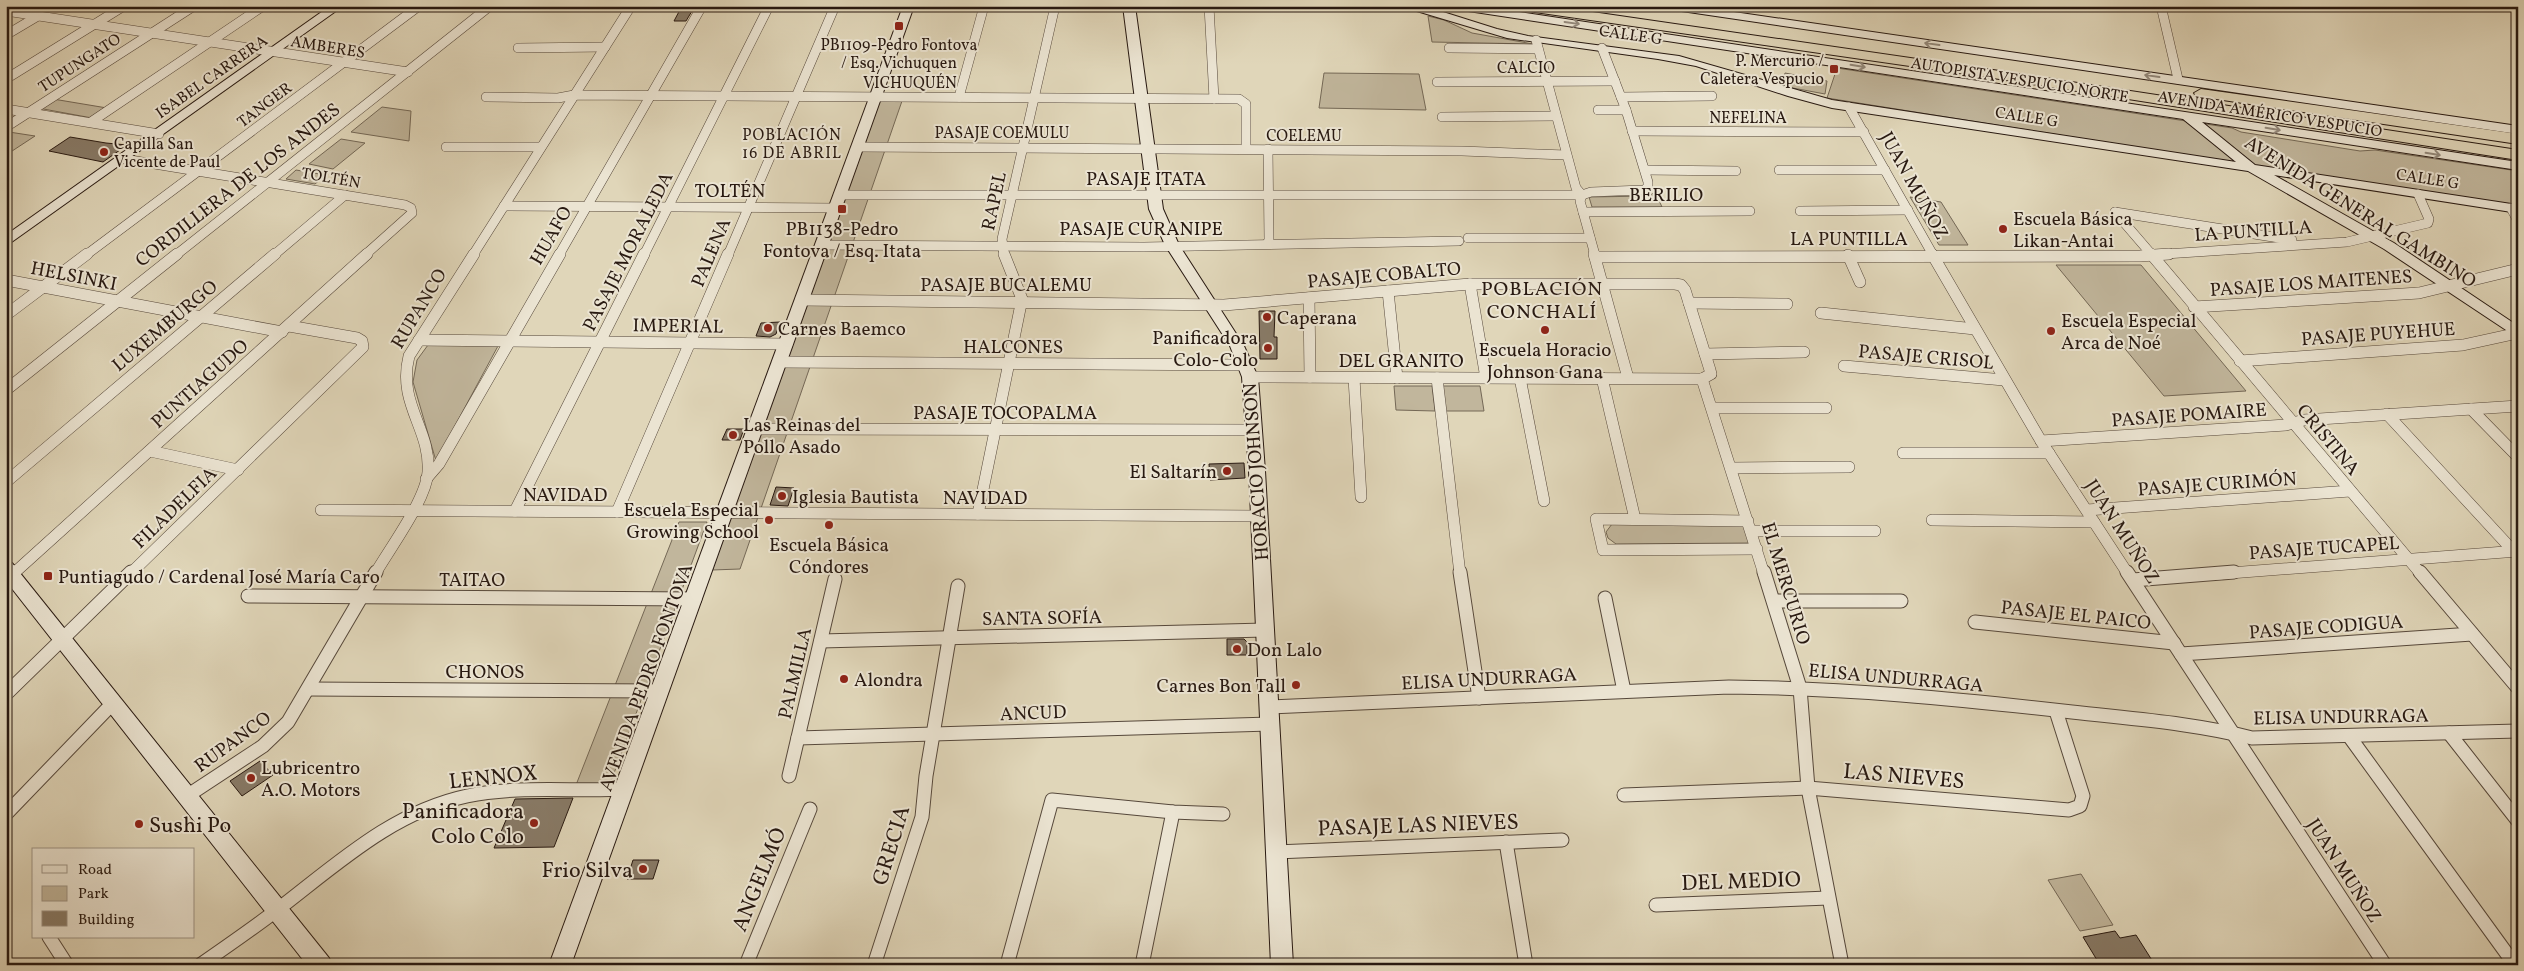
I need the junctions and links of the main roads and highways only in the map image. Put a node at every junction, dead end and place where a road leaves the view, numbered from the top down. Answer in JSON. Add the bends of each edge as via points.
{"nodes":[{"id":1,"x":338,"y":6,"type":"edge"},
{"id":2,"x":909,"y":6,"type":"edge"},
{"id":3,"x":1129,"y":6,"type":"edge"},
{"id":4,"x":1405,"y":6,"type":"edge"},
{"id":5,"x":1455,"y":6,"type":"edge"},
{"id":6,"x":1521,"y":6,"type":"edge"},
{"id":7,"x":1603,"y":6,"type":"edge"},
{"id":8,"x":1668,"y":6,"type":"edge"},
{"id":9,"x":1537,"y":44,"type":"joint"},
{"id":10,"x":1993,"y":74,"type":"junction"},
{"id":11,"x":2208,"y":94,"type":"junction"},
{"id":12,"x":2356,"y":105,"type":"junction"},
{"id":13,"x":1849,"y":106,"type":"joint"},
{"id":14,"x":2188,"y":117,"type":"junction"},
{"id":15,"x":2207,"y":120,"type":"junction"},
{"id":16,"x":2518,"y":130,"type":"edge"},
{"id":17,"x":2518,"y":139,"type":"edge"},
{"id":18,"x":2518,"y":155,"type":"edge"},
{"id":19,"x":2518,"y":166,"type":"edge"},
{"id":20,"x":2251,"y":168,"type":"junction"},
{"id":21,"x":2514,"y":209,"type":"edge"},
{"id":22,"x":6,"y":242,"type":"edge"},
{"id":23,"x":2518,"y":333,"type":"edge"},
{"id":24,"x":8,"y":575,"type":"edge"},
{"id":25,"x":321,"y":965,"type":"edge"},
{"id":26,"x":560,"y":965,"type":"edge"},
{"id":27,"x":1282,"y":965,"type":"edge"}],
"edges":[{"from":1,"to":22,"type":"main road","name":"ISABEL CARRERA"},
{"from":2,"to":26,"type":"main road","name":"AVENIDA PEDRO FONTOVA"},
{"from":3,"to":27,"type":"main road","name":"HORACIO JOHNSON","via":[[1153,196],[1160,222],[1248,371],[1259,516]]},
{"from":4,"to":9,"type":"main road","via":[[1437,12]]},
{"from":5,"to":14,"type":"main road","name":"AVENIDA AMÉRICO VESPUCIO","one_way":true},
{"from":6,"to":10,"type":"highway","name":"AUTOPISTA VESPUCIO NORTE"},
{"from":7,"to":11,"type":"highway","name":"AUTOPISTA VESPUCIO NORTE"},
{"from":12,"to":8,"type":"main road","name":"AVENIDA AMÉRICO VESPUCIO","one_way":true},
{"from":9,"to":13,"type":"main road","name":"CALLE G","via":[[1602,48],[1690,61],[1786,93]]},
{"from":10,"to":15,"type":"highway"},
{"from":10,"to":18,"type":"highway","name":"AUTOPISTA VESPUCIO NORTE"},
{"from":11,"to":12,"type":"highway"},
{"from":11,"to":17,"type":"highway","name":"AUTOPISTA VESPUCIO NORTE"},
{"from":12,"to":16,"type":"main road","name":"AVENIDA AMÉRICO VESPUCIO"},
{"from":13,"to":20,"type":"main road","name":"CALLE G"},
{"from":14,"to":15,"type":"main road","name":"AVENIDA AMÉRICO VESPUCIO"},
{"from":14,"to":20,"type":"main road","name":"AVENIDA GENERAL GAMBINO"},
{"from":15,"to":19,"type":"main road","name":"AVENIDA AMÉRICO VESPUCIO","one_way":true},
{"from":20,"to":21,"type":"main road","name":"CALLE G"},
{"from":20,"to":23,"type":"main road","name":"AVENIDA GENERAL GAMBINO","via":[[2374,237]]},
{"from":24,"to":25,"type":"main road","via":[[63,639]]}]}
